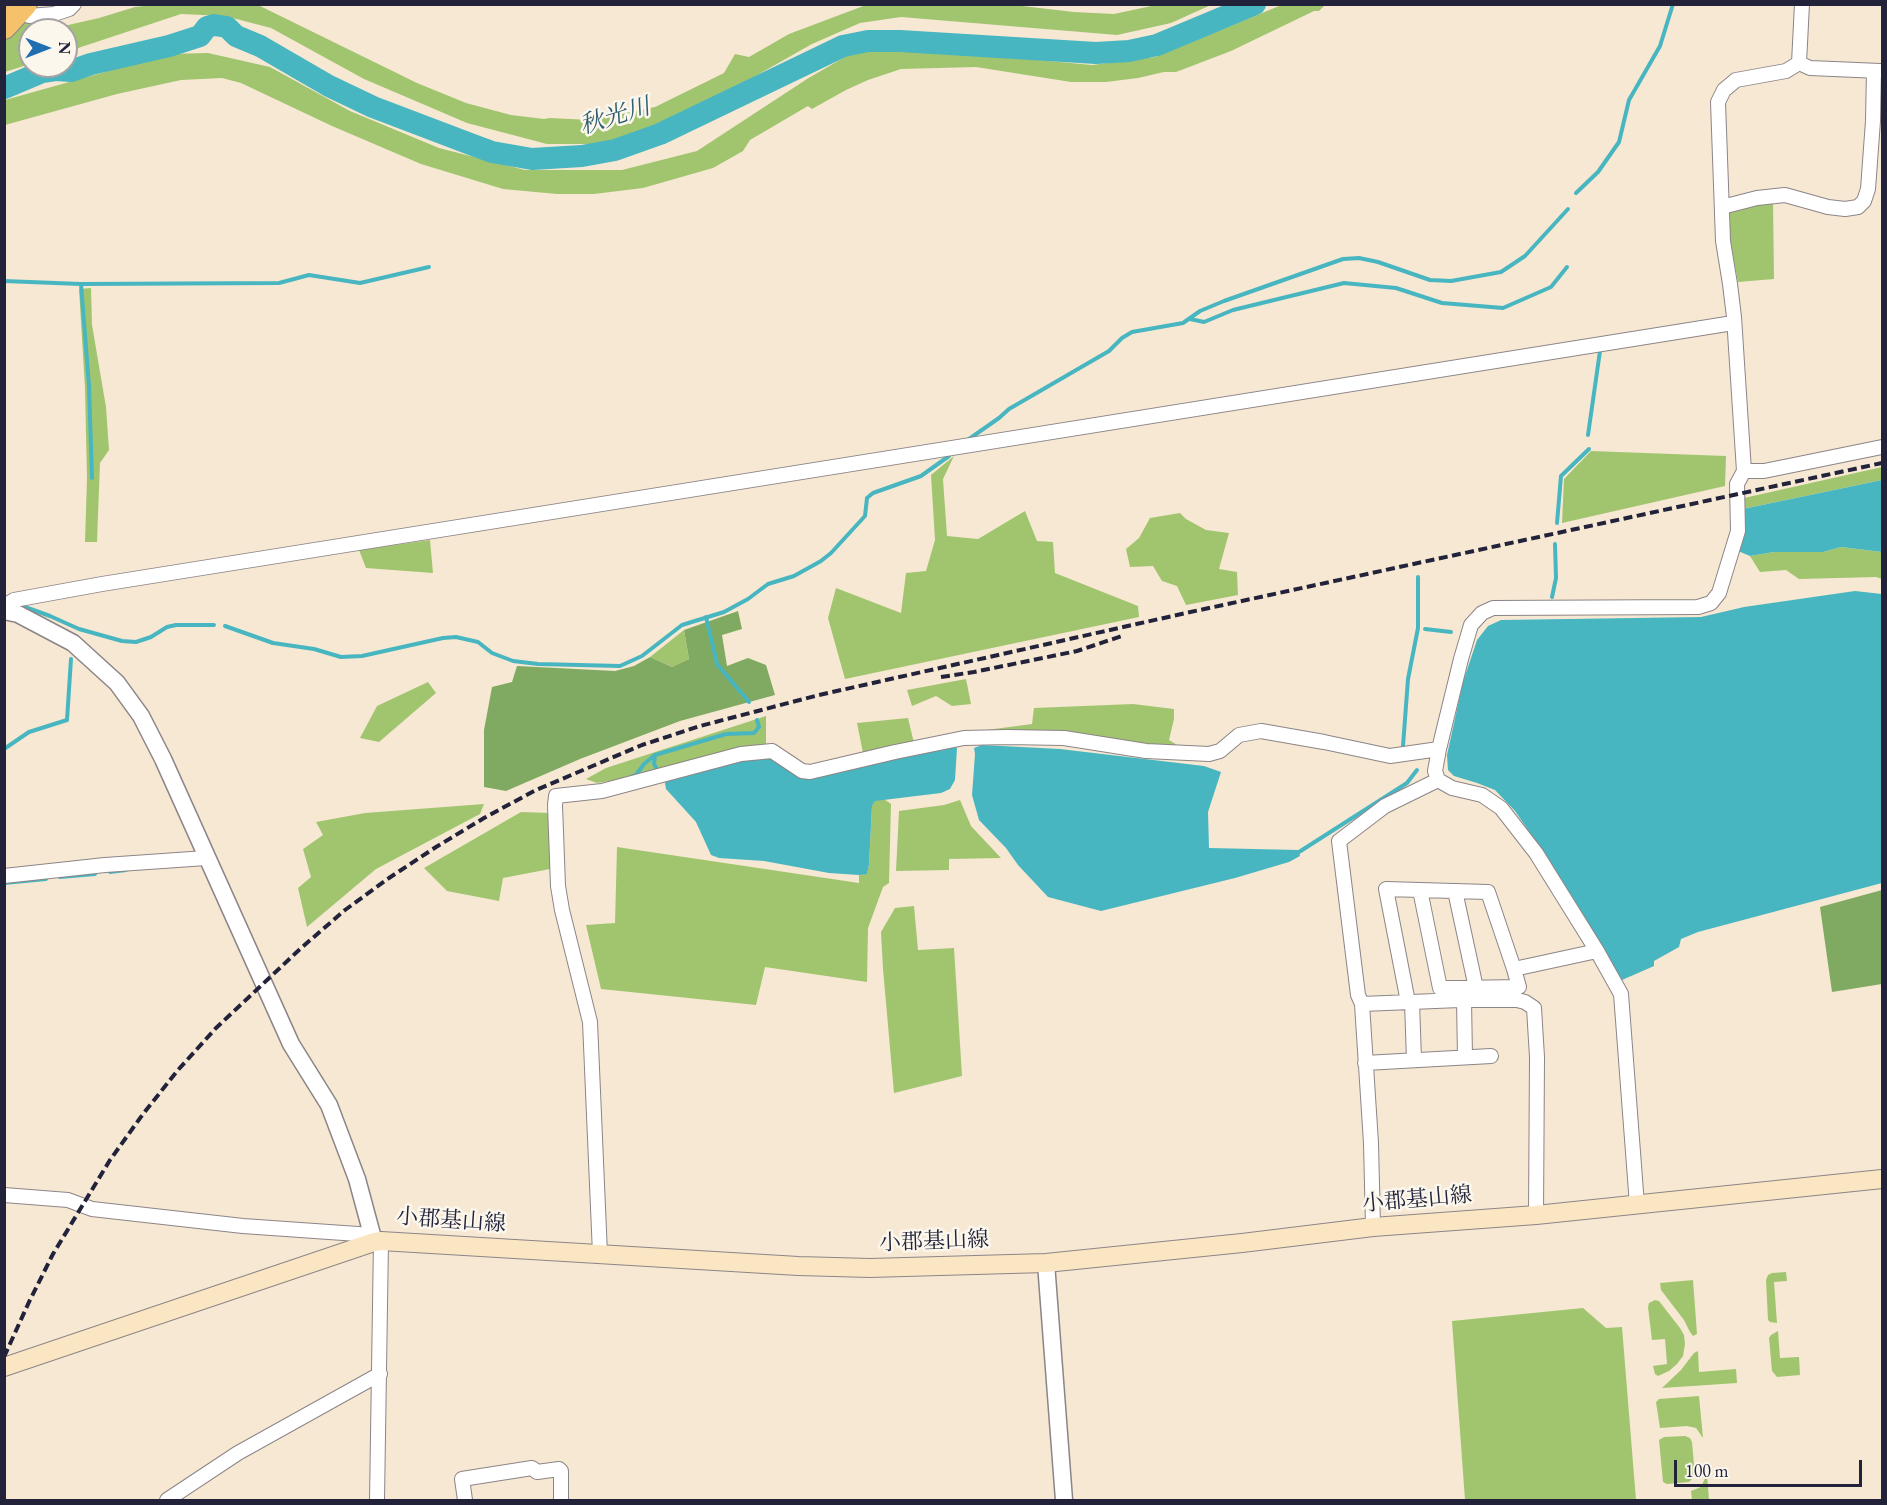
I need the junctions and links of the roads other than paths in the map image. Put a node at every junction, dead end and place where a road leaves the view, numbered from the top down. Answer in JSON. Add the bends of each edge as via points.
{"nodes":[{"id":1,"x":74,"y":4,"type":"edge"},
{"id":2,"x":1802,"y":4,"type":"edge"},
{"id":3,"x":27,"y":10,"type":"edge"},
{"id":4,"x":4,"y":27,"type":"edge"},
{"id":5,"x":1799,"y":63,"type":"junction"},
{"id":6,"x":1878,"y":71,"type":"edge"},
{"id":7,"x":1722,"y":207,"type":"junction"},
{"id":8,"x":1733,"y":323,"type":"junction"},
{"id":9,"x":1882,"y":447,"type":"edge"},
{"id":10,"x":1744,"y":471,"type":"junction"},
{"id":11,"x":4,"y":606,"type":"edge"},
{"id":12,"x":4,"y":611,"type":"edge"},
{"id":13,"x":1439,"y":749,"type":"junction"},
{"id":14,"x":1438,"y":780,"type":"junction"},
{"id":15,"x":206,"y":858,"type":"junction"},
{"id":16,"x":4,"y":876,"type":"edge"},
{"id":17,"x":1420,"y":890,"type":"junction"},
{"id":18,"x":1455,"y":891,"type":"junction"},
{"id":19,"x":1597,"y":951,"type":"junction"},
{"id":20,"x":1514,"y":969,"type":"junction"},
{"id":21,"x":1476,"y":988,"type":"junction"},
{"id":22,"x":1462,"y":996,"type":"junction"},
{"id":23,"x":1410,"y":1002,"type":"junction"},
{"id":24,"x":1362,"y":1004,"type":"junction"},
{"id":25,"x":1491,"y":1056,"type":"dead end"},
{"id":26,"x":1465,"y":1057,"type":"junction"},
{"id":27,"x":1414,"y":1060,"type":"junction"},
{"id":28,"x":1365,"y":1063,"type":"junction"},
{"id":29,"x":1882,"y":1179,"type":"edge"},
{"id":30,"x":4,"y":1195,"type":"edge"},
{"id":31,"x":1637,"y":1205,"type":"junction"},
{"id":32,"x":1536,"y":1215,"type":"junction"},
{"id":33,"x":1373,"y":1227,"type":"junction"},
{"id":34,"x":376,"y":1239,"type":"junction"},
{"id":35,"x":600,"y":1254,"type":"junction"},
{"id":36,"x":1046,"y":1263,"type":"junction"},
{"id":37,"x":4,"y":1367,"type":"edge"},
{"id":38,"x":380,"y":1374,"type":"junction"},
{"id":39,"x":167,"y":1500,"type":"edge"},
{"id":40,"x":377,"y":1500,"type":"edge"},
{"id":41,"x":465,"y":1500,"type":"edge"},
{"id":42,"x":561,"y":1500,"type":"edge"},
{"id":43,"x":1064,"y":1500,"type":"edge"}],
"edges":[{"from":1,"to":3,"type":"street","via":[[54,14]]},
{"from":2,"to":5,"type":"street"},
{"from":3,"to":4,"type":"highway"},
{"from":5,"to":6,"type":"street","via":[[1810,68]]},
{"from":5,"to":7,"type":"street","via":[[1786,71],[1736,81],[1724,90],[1718,102]]},
{"from":6,"to":7,"type":"street","via":[[1868,189],[1858,207],[1828,207],[1785,195]]},
{"from":7,"to":8,"type":"street"},
{"from":8,"to":10,"type":"street"},
{"from":8,"to":11,"type":"street","via":[[126,580],[14,600]]},
{"from":9,"to":10,"type":"street","via":[[1764,471]]},
{"from":10,"to":13,"type":"street","via":[[1737,484],[1738,531],[1724,580],[1711,603],[1698,607],[1493,608],[1482,612],[1471,626]]},
{"from":12,"to":15,"type":"street","via":[[18,614],[73,643],[117,683],[147,727]]},
{"from":13,"to":14,"type":"street","via":[[1435,771]]},
{"from":13,"to":35,"type":"street","via":[[1390,756],[1261,731],[1239,735],[1220,751],[1199,754],[1146,751],[1064,738],[964,738],[810,772],[772,752],[741,754],[602,791],[556,796],[562,909],[590,1022]]},
{"from":14,"to":19,"type":"street","via":[[1452,788],[1482,795],[1501,808],[1536,853]]},
{"from":14,"to":24,"type":"street","via":[[1385,806],[1339,841]]},
{"from":15,"to":16,"type":"street"},
{"from":15,"to":34,"type":"street","via":[[291,1044],[329,1105]]},
{"from":17,"to":18,"type":"street"},
{"from":17,"to":22,"type":"street","via":[[1440,988]]},
{"from":17,"to":23,"type":"street","via":[[1386,889]]},
{"from":18,"to":20,"type":"street","via":[[1488,892]]},
{"from":18,"to":21,"type":"street"},
{"from":19,"to":20,"type":"street"},
{"from":19,"to":31,"type":"street","via":[[1621,994]]},
{"from":20,"to":21,"type":"street","via":[[1519,987]]},
{"from":21,"to":22,"type":"street"},
{"from":22,"to":23,"type":"street"},
{"from":22,"to":26,"type":"street"},
{"from":22,"to":32,"type":"street","via":[[1517,1000],[1533,1008],[1537,1057]]},
{"from":23,"to":24,"type":"street"},
{"from":23,"to":27,"type":"street"},
{"from":24,"to":28,"type":"street"},
{"from":25,"to":26,"type":"street"},
{"from":26,"to":27,"type":"street"},
{"from":27,"to":28,"type":"street"},
{"from":28,"to":33,"type":"street"},
{"from":29,"to":31,"type":"main road","name":"小郡基山線"},
{"from":30,"to":34,"type":"street","via":[[68,1200],[92,1209]]},
{"from":31,"to":32,"type":"main road","name":"小郡基山線"},
{"from":32,"to":33,"type":"main road","name":"小郡基山線"},
{"from":33,"to":36,"type":"main road","name":"小郡基山線"},
{"from":34,"to":35,"type":"main road","name":"小郡基山線"},
{"from":34,"to":37,"type":"main road","name":"小郡基山線"},
{"from":34,"to":38,"type":"street"},
{"from":35,"to":36,"type":"main road","name":"小郡基山線","via":[[870,1268]]},
{"from":36,"to":43,"type":"street"},
{"from":38,"to":39,"type":"street","via":[[238,1453]]},
{"from":38,"to":40,"type":"street"},
{"from":41,"to":42,"type":"street","via":[[462,1479],[532,1468],[537,1472],[561,1471]]}]}
